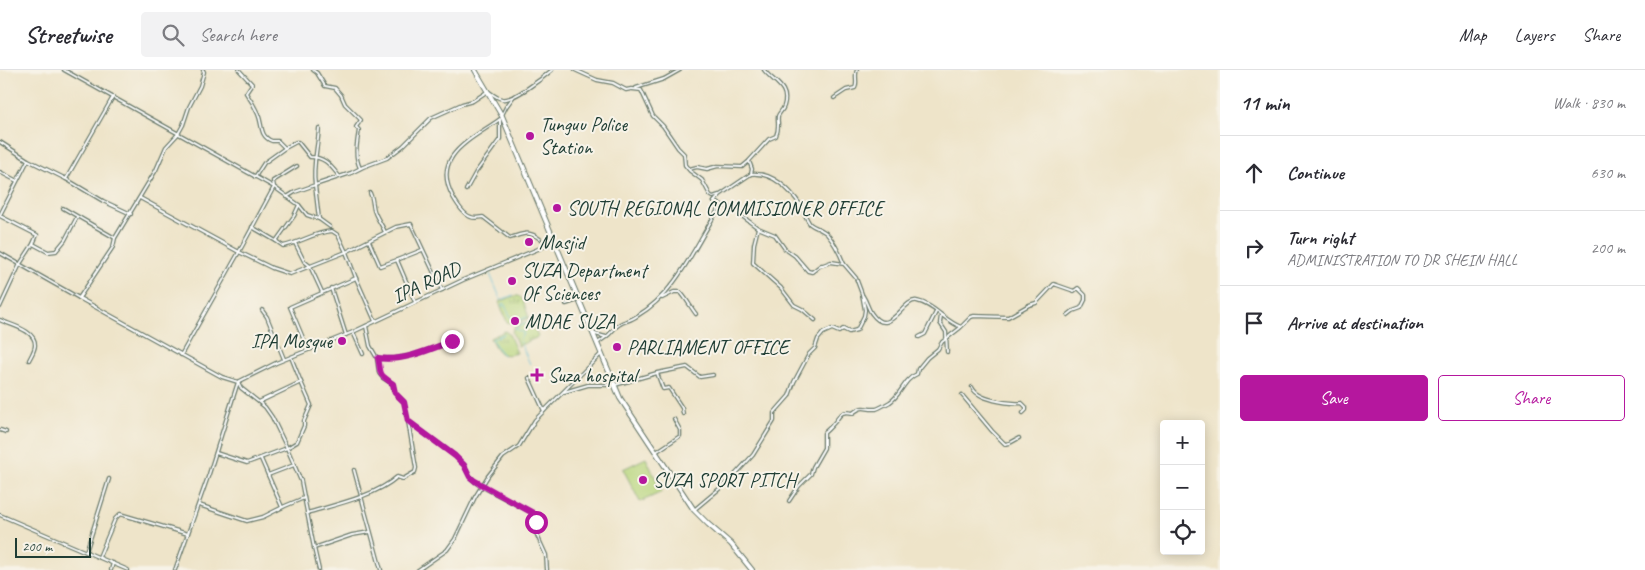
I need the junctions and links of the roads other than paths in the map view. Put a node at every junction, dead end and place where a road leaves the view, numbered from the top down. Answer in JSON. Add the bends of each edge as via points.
{"nodes":[{"id":1,"x":64,"y":70,"type":"edge"},
{"id":2,"x":203,"y":70,"type":"edge"},
{"id":3,"x":240,"y":70,"type":"edge"},
{"id":4,"x":313,"y":70,"type":"edge"},
{"id":5,"x":320,"y":70,"type":"edge"},
{"id":6,"x":475,"y":70,"type":"edge"},
{"id":7,"x":552,"y":70,"type":"edge"},
{"id":8,"x":575,"y":70,"type":"edge"},
{"id":9,"x":680,"y":70,"type":"edge"},
{"id":10,"x":764,"y":70,"type":"edge"},
{"id":11,"x":858,"y":70,"type":"edge"},
{"id":12,"x":317,"y":73,"type":"junction"},
{"id":13,"x":632,"y":89,"type":"junction"},
{"id":14,"x":488,"y":91,"type":"junction"},
{"id":15,"x":517,"y":94,"type":"junction"},
{"id":16,"x":113,"y":97,"type":"junction"},
{"id":17,"x":834,"y":98,"type":"dead end"},
{"id":18,"x":501,"y":118,"type":"junction"},
{"id":19,"x":320,"y":128,"type":"dead end"},
{"id":20,"x":178,"y":134,"type":"junction"},
{"id":21,"x":0,"y":142,"type":"edge"},
{"id":22,"x":285,"y":148,"type":"junction"},
{"id":23,"x":315,"y":157,"type":"junction"},
{"id":24,"x":28,"y":160,"type":"junction"},
{"id":25,"x":749,"y":161,"type":"junction"},
{"id":26,"x":297,"y":166,"type":"dead end"},
{"id":27,"x":360,"y":168,"type":"junction"},
{"id":28,"x":689,"y":169,"type":"junction"},
{"id":29,"x":0,"y":172,"type":"edge"},
{"id":30,"x":751,"y":174,"type":"junction"},
{"id":31,"x":255,"y":176,"type":"junction"},
{"id":32,"x":340,"y":177,"type":"junction"},
{"id":33,"x":66,"y":179,"type":"junction"},
{"id":34,"x":17,"y":181,"type":"junction"},
{"id":35,"x":315,"y":185,"type":"junction"},
{"id":36,"x":274,"y":187,"type":"junction"},
{"id":37,"x":466,"y":190,"type":"dead end"},
{"id":38,"x":370,"y":193,"type":"dead end"},
{"id":39,"x":720,"y":195,"type":"junction"},
{"id":40,"x":287,"y":197,"type":"junction"},
{"id":41,"x":140,"y":198,"type":"junction"},
{"id":42,"x":714,"y":202,"type":"junction"},
{"id":43,"x":299,"y":205,"type":"junction"},
{"id":44,"x":63,"y":208,"type":"dead end"},
{"id":45,"x":131,"y":214,"type":"junction"},
{"id":46,"x":0,"y":215,"type":"edge"},
{"id":47,"x":77,"y":217,"type":"junction"},
{"id":48,"x":319,"y":219,"type":"junction"},
{"id":49,"x":330,"y":226,"type":"dead end"},
{"id":50,"x":252,"y":227,"type":"junction"},
{"id":51,"x":758,"y":228,"type":"junction"},
{"id":52,"x":385,"y":232,"type":"junction"},
{"id":53,"x":115,"y":238,"type":"junction"},
{"id":54,"x":540,"y":239,"type":"dead end"},
{"id":55,"x":276,"y":241,"type":"junction"},
{"id":56,"x":369,"y":241,"type":"junction"},
{"id":57,"x":555,"y":242,"type":"junction"},
{"id":58,"x":295,"y":243,"type":"junction"},
{"id":59,"x":33,"y":244,"type":"junction"},
{"id":60,"x":422,"y":250,"type":"junction"},
{"id":61,"x":239,"y":252,"type":"junction"},
{"id":62,"x":346,"y":252,"type":"junction"},
{"id":63,"x":0,"y":253,"type":"edge"},
{"id":64,"x":397,"y":260,"type":"junction"},
{"id":65,"x":20,"y":264,"type":"junction"},
{"id":66,"x":844,"y":264,"type":"junction"},
{"id":67,"x":310,"y":266,"type":"junction"},
{"id":68,"x":356,"y":278,"type":"junction"},
{"id":69,"x":331,"y":288,"type":"junction"},
{"id":70,"x":442,"y":290,"type":"junction"},
{"id":71,"x":322,"y":292,"type":"junction"},
{"id":72,"x":862,"y":294,"type":"junction"},
{"id":73,"x":80,"y":298,"type":"junction"},
{"id":74,"x":662,"y":298,"type":"junction"},
{"id":75,"x":579,"y":299,"type":"junction"},
{"id":76,"x":415,"y":302,"type":"junction"},
{"id":77,"x":566,"y":304,"type":"dead end"},
{"id":78,"x":0,"y":306,"type":"edge"},
{"id":79,"x":262,"y":310,"type":"dead end"},
{"id":80,"x":936,"y":312,"type":"junction"},
{"id":81,"x":696,"y":314,"type":"dead end"},
{"id":82,"x":941,"y":315,"type":"junction"},
{"id":83,"x":1068,"y":315,"type":"dead end"},
{"id":84,"x":0,"y":320,"type":"edge"},
{"id":85,"x":815,"y":320,"type":"dead end"},
{"id":86,"x":375,"y":321,"type":"junction"},
{"id":87,"x":366,"y":325,"type":"junction"},
{"id":88,"x":960,"y":328,"type":"dead end"},
{"id":89,"x":353,"y":332,"type":"junction"},
{"id":90,"x":592,"y":334,"type":"junction"},
{"id":91,"x":346,"y":335,"type":"junction"},
{"id":92,"x":606,"y":337,"type":"junction"},
{"id":93,"x":920,"y":337,"type":"dead end"},
{"id":94,"x":946,"y":339,"type":"junction"},
{"id":95,"x":452,"y":341,"type":"dead end"},
{"id":96,"x":597,"y":344,"type":"junction"},
{"id":97,"x":310,"y":349,"type":"junction"},
{"id":98,"x":947,"y":352,"type":"dead end"},
{"id":99,"x":363,"y":354,"type":"dead end"},
{"id":100,"x":601,"y":354,"type":"junction"},
{"id":101,"x":181,"y":355,"type":"junction"},
{"id":102,"x":291,"y":357,"type":"junction"},
{"id":103,"x":378,"y":358,"type":"junction"},
{"id":104,"x":29,"y":360,"type":"dead end"},
{"id":105,"x":284,"y":360,"type":"junction"},
{"id":106,"x":657,"y":373,"type":"junction"},
{"id":107,"x":713,"y":376,"type":"dead end"},
{"id":108,"x":529,"y":378,"type":"dead end"},
{"id":109,"x":238,"y":382,"type":"junction"},
{"id":110,"x":301,"y":382,"type":"junction"},
{"id":111,"x":615,"y":386,"type":"junction"},
{"id":112,"x":972,"y":387,"type":"dead end"},
{"id":113,"x":563,"y":392,"type":"junction"},
{"id":114,"x":962,"y":395,"type":"dead end"},
{"id":115,"x":260,"y":402,"type":"junction"},
{"id":116,"x":544,"y":411,"type":"junction"},
{"id":117,"x":1023,"y":413,"type":"dead end"},
{"id":118,"x":683,"y":414,"type":"dead end"},
{"id":119,"x":674,"y":419,"type":"dead end"},
{"id":120,"x":408,"y":421,"type":"junction"},
{"id":121,"x":0,"y":430,"type":"edge"},
{"id":122,"x":6,"y":432,"type":"dead end"},
{"id":123,"x":1019,"y":438,"type":"dead end"},
{"id":124,"x":287,"y":448,"type":"junction"},
{"id":125,"x":656,"y":452,"type":"junction"},
{"id":126,"x":216,"y":453,"type":"junction"},
{"id":127,"x":261,"y":458,"type":"junction"},
{"id":128,"x":294,"y":465,"type":"junction"},
{"id":129,"x":354,"y":470,"type":"dead end"},
{"id":130,"x":267,"y":475,"type":"junction"},
{"id":131,"x":110,"y":479,"type":"dead end"},
{"id":132,"x":482,"y":486,"type":"junction"},
{"id":133,"x":361,"y":497,"type":"junction"},
{"id":134,"x":304,"y":498,"type":"junction"},
{"id":135,"x":789,"y":501,"type":"dead end"},
{"id":136,"x":198,"y":505,"type":"junction"},
{"id":137,"x":282,"y":507,"type":"junction"},
{"id":138,"x":694,"y":510,"type":"junction"},
{"id":139,"x":307,"y":513,"type":"junction"},
{"id":140,"x":0,"y":515,"type":"edge"},
{"id":141,"x":370,"y":532,"type":"junction"},
{"id":142,"x":188,"y":534,"type":"junction"},
{"id":143,"x":314,"y":548,"type":"junction"},
{"id":144,"x":86,"y":552,"type":"junction"},
{"id":145,"x":99,"y":558,"type":"junction"},
{"id":146,"x":113,"y":563,"type":"junction"},
{"id":147,"x":111,"y":570,"type":"edge"},
{"id":148,"x":128,"y":570,"type":"edge"},
{"id":149,"x":175,"y":570,"type":"edge"},
{"id":150,"x":319,"y":570,"type":"edge"},
{"id":151,"x":381,"y":570,"type":"edge"},
{"id":152,"x":418,"y":570,"type":"edge"},
{"id":153,"x":547,"y":570,"type":"edge"},
{"id":154,"x":752,"y":570,"type":"edge"}],
"edges":[{"from":1,"to":16,"type":"street"},
{"from":2,"to":20,"type":"street","via":[[200,86]]},
{"from":3,"to":22,"type":"street","via":[[252,84],[246,93],[259,116],[264,136],[272,142],[278,141]]},
{"from":4,"to":12,"type":"street"},
{"from":5,"to":12,"type":"street"},
{"from":6,"to":14,"type":"main road"},
{"from":7,"to":15,"type":"street"},
{"from":8,"to":13,"type":"street","via":[[626,90]]},
{"from":9,"to":13,"type":"street"},
{"from":10,"to":25,"type":"street","via":[[781,85],[784,105],[778,117],[776,136],[769,139]]},
{"from":11,"to":17,"type":"street","via":[[855,88]]},
{"from":12,"to":27,"type":"street","via":[[325,86],[335,88],[342,95],[345,104],[361,120],[356,127],[359,130],[356,143]]},
{"from":13,"to":28,"type":"street","via":[[640,90],[653,116],[684,154]]},
{"from":14,"to":15,"type":"street","via":[[502,100]]},
{"from":14,"to":18,"type":"main road"},
{"from":14,"to":27,"type":"street","via":[[472,102],[431,118],[397,151]]},
{"from":15,"to":18,"type":"street"},
{"from":16,"to":20,"type":"street"},
{"from":16,"to":33,"type":"street"},
{"from":18,"to":37,"type":"street","via":[[500,139]]},
{"from":18,"to":54,"type":"street","via":[[466,141],[450,160],[448,187],[469,216],[482,218],[510,238],[526,233]]},
{"from":18,"to":57,"type":"main road"},
{"from":19,"to":23,"type":"street"},
{"from":20,"to":31,"type":"street"},
{"from":20,"to":41,"type":"street","via":[[166,147]]},
{"from":21,"to":24,"type":"street"},
{"from":22,"to":23,"type":"street","via":[[298,142],[310,157]]},
{"from":22,"to":31,"type":"street","via":[[264,164]]},
{"from":23,"to":32,"type":"street","via":[[327,161]]},
{"from":23,"to":35,"type":"street"},
{"from":24,"to":33,"type":"street"},
{"from":24,"to":34,"type":"street"},
{"from":25,"to":28,"type":"street","via":[[742,167]]},
{"from":25,"to":30,"type":"street"},
{"from":26,"to":36,"type":"street","via":[[274,179]]},
{"from":27,"to":32,"type":"street"},
{"from":28,"to":39,"type":"street","via":[[702,180],[712,196]]},
{"from":29,"to":34,"type":"street"},
{"from":30,"to":39,"type":"street"},
{"from":30,"to":66,"type":"street","via":[[768,175],[785,187],[811,225],[826,232]]},
{"from":31,"to":36,"type":"street"},
{"from":32,"to":35,"type":"street"},
{"from":33,"to":45,"type":"street"},
{"from":34,"to":46,"type":"street"},
{"from":35,"to":40,"type":"street"},
{"from":35,"to":48,"type":"street"},
{"from":36,"to":40,"type":"street"},
{"from":36,"to":50,"type":"street"},
{"from":38,"to":52,"type":"street","via":[[374,212]]},
{"from":39,"to":42,"type":"street"},
{"from":40,"to":43,"type":"street"},
{"from":41,"to":45,"type":"street"},
{"from":41,"to":61,"type":"street"},
{"from":42,"to":51,"type":"street","via":[[731,208]]},
{"from":42,"to":74,"type":"street","via":[[720,205],[718,210],[692,257]]},
{"from":43,"to":48,"type":"street","via":[[307,215]]},
{"from":43,"to":55,"type":"street"},
{"from":44,"to":47,"type":"street"},
{"from":45,"to":53,"type":"street"},
{"from":46,"to":59,"type":"street","via":[[37,235]]},
{"from":47,"to":53,"type":"street"},
{"from":47,"to":59,"type":"street","via":[[56,251],[48,252]]},
{"from":48,"to":49,"type":"street"},
{"from":50,"to":55,"type":"street"},
{"from":50,"to":61,"type":"street"},
{"from":51,"to":66,"type":"street","via":[[775,235],[808,271],[830,262]]},
{"from":51,"to":85,"type":"street","via":[[752,263],[781,288],[794,305]]},
{"from":52,"to":56,"type":"street"},
{"from":52,"to":60,"type":"street","via":[[411,224]]},
{"from":53,"to":73,"type":"street","via":[[113,247]]},
{"from":55,"to":58,"type":"street","via":[[283,246]]},
{"from":56,"to":62,"type":"street"},
{"from":56,"to":64,"type":"street","via":[[380,266]]},
{"from":57,"to":70,"type":"street","name":"IPA ROAD"},
{"from":57,"to":75,"type":"main road"},
{"from":58,"to":62,"type":"street","via":[[317,233],[332,231],[338,235]]},
{"from":58,"to":67,"type":"street"},
{"from":59,"to":65,"type":"street"},
{"from":60,"to":64,"type":"street"},
{"from":60,"to":70,"type":"street"},
{"from":61,"to":67,"type":"street","via":[[284,273],[297,273]]},
{"from":61,"to":101,"type":"street"},
{"from":62,"to":67,"type":"street"},
{"from":62,"to":68,"type":"street"},
{"from":63,"to":65,"type":"street"},
{"from":64,"to":76,"type":"street"},
{"from":65,"to":73,"type":"street"},
{"from":65,"to":78,"type":"street"},
{"from":66,"to":72,"type":"street","via":[[856,278]]},
{"from":67,"to":71,"type":"street"},
{"from":68,"to":69,"type":"street"},
{"from":68,"to":86,"type":"street"},
{"from":69,"to":71,"type":"street"},
{"from":69,"to":91,"type":"street"},
{"from":70,"to":76,"type":"street","name":"IPA ROAD"},
{"from":71,"to":97,"type":"street","via":[[290,307]]},
{"from":72,"to":80,"type":"street","via":[[873,315],[882,321],[889,320],[915,300]]},
{"from":72,"to":138,"type":"street","via":[[865,310],[857,330],[849,332],[843,329],[839,332],[835,328],[823,333],[787,400],[774,413],[774,421],[753,455],[731,479]]},
{"from":73,"to":101,"type":"street"},
{"from":74,"to":81,"type":"street","via":[[680,292]]},
{"from":74,"to":92,"type":"street","via":[[637,317],[618,324]]},
{"from":75,"to":77,"type":"street"},
{"from":75,"to":90,"type":"main road"},
{"from":76,"to":86,"type":"street","name":"IPA ROAD"},
{"from":79,"to":105,"type":"street"},
{"from":80,"to":82,"type":"street"},
{"from":80,"to":93,"type":"street","via":[[925,334]]},
{"from":82,"to":83,"type":"street","via":[[959,327],[971,317],[1008,317],[1036,303],[1054,284],[1074,291],[1078,288],[1085,295],[1081,308]]},
{"from":82,"to":94,"type":"street","via":[[940,323]]},
{"from":84,"to":104,"type":"street","via":[[34,338],[35,346]]},
{"from":86,"to":87,"type":"street","name":"IPA ROAD"},
{"from":87,"to":89,"type":"street","name":"IPA ROAD"},
{"from":87,"to":103,"type":"street","via":[[370,346]]},
{"from":88,"to":94,"type":"street"},
{"from":89,"to":91,"type":"street","name":"IPA ROAD"},
{"from":89,"to":99,"type":"street"},
{"from":90,"to":92,"type":"street"},
{"from":90,"to":96,"type":"main road"},
{"from":91,"to":97,"type":"street","name":"IPA ROAD"},
{"from":92,"to":96,"type":"street"},
{"from":94,"to":98,"type":"street"},
{"from":94,"to":135,"type":"street","via":[[888,404],[839,415],[824,433],[825,446],[811,474]]},
{"from":95,"to":103,"type":"street","via":[[390,359]]},
{"from":96,"to":100,"type":"main road"},
{"from":97,"to":102,"type":"street","name":"IPA ROAD"},
{"from":100,"to":111,"type":"main road"},
{"from":100,"to":113,"type":"street"},
{"from":101,"to":109,"type":"street"},
{"from":102,"to":105,"type":"street","name":"IPA ROAD"},
{"from":102,"to":110,"type":"street"},
{"from":103,"to":120,"type":"street","via":[[379,373],[393,384],[395,393],[404,402]]},
{"from":105,"to":109,"type":"street","name":"IPA ROAD"},
{"from":106,"to":107,"type":"street","via":[[687,367],[700,376]]},
{"from":106,"to":111,"type":"street"},
{"from":106,"to":118,"type":"street","via":[[663,389],[669,388]]},
{"from":108,"to":116,"type":"street"},
{"from":109,"to":115,"type":"street"},
{"from":109,"to":126,"type":"street"},
{"from":110,"to":115,"type":"street"},
{"from":110,"to":124,"type":"street","via":[[310,405],[296,442]]},
{"from":111,"to":113,"type":"street","via":[[588,385]]},
{"from":111,"to":125,"type":"main road"},
{"from":112,"to":117,"type":"street","via":[[984,397],[1022,403],[1026,407]]},
{"from":113,"to":116,"type":"street"},
{"from":114,"to":123,"type":"street","via":[[1005,444]]},
{"from":115,"to":124,"type":"street","via":[[272,417]]},
{"from":116,"to":132,"type":"street","via":[[519,446],[504,457]]},
{"from":119,"to":125,"type":"street","via":[[680,436]]},
{"from":120,"to":132,"type":"street","via":[[455,456],[470,477]]},
{"from":120,"to":133,"type":"street","via":[[415,472],[403,479],[397,477]]},
{"from":121,"to":122,"type":"street"},
{"from":124,"to":127,"type":"street"},
{"from":124,"to":128,"type":"street"},
{"from":125,"to":138,"type":"main road"},
{"from":126,"to":127,"type":"street","via":[[247,463]]},
{"from":126,"to":136,"type":"street"},
{"from":127,"to":130,"type":"street"},
{"from":128,"to":130,"type":"street"},
{"from":128,"to":134,"type":"street"},
{"from":129,"to":133,"type":"street"},
{"from":130,"to":137,"type":"street"},
{"from":131,"to":144,"type":"street"},
{"from":132,"to":152,"type":"street","via":[[447,550]]},
{"from":132,"to":153,"type":"street","via":[[533,513],[536,533],[546,555]]},
{"from":133,"to":139,"type":"street"},
{"from":133,"to":141,"type":"street"},
{"from":134,"to":137,"type":"street"},
{"from":134,"to":139,"type":"street"},
{"from":136,"to":137,"type":"street","via":[[247,521]]},
{"from":136,"to":142,"type":"street"},
{"from":138,"to":154,"type":"main road","via":[[731,544]]},
{"from":139,"to":143,"type":"street"},
{"from":140,"to":144,"type":"street"},
{"from":141,"to":143,"type":"street"},
{"from":141,"to":151,"type":"street"},
{"from":142,"to":145,"type":"street","via":[[120,514],[114,519]]},
{"from":142,"to":149,"type":"street"},
{"from":143,"to":150,"type":"street"},
{"from":144,"to":145,"type":"street"},
{"from":145,"to":146,"type":"street"},
{"from":146,"to":147,"type":"street"},
{"from":146,"to":148,"type":"street"}]}
